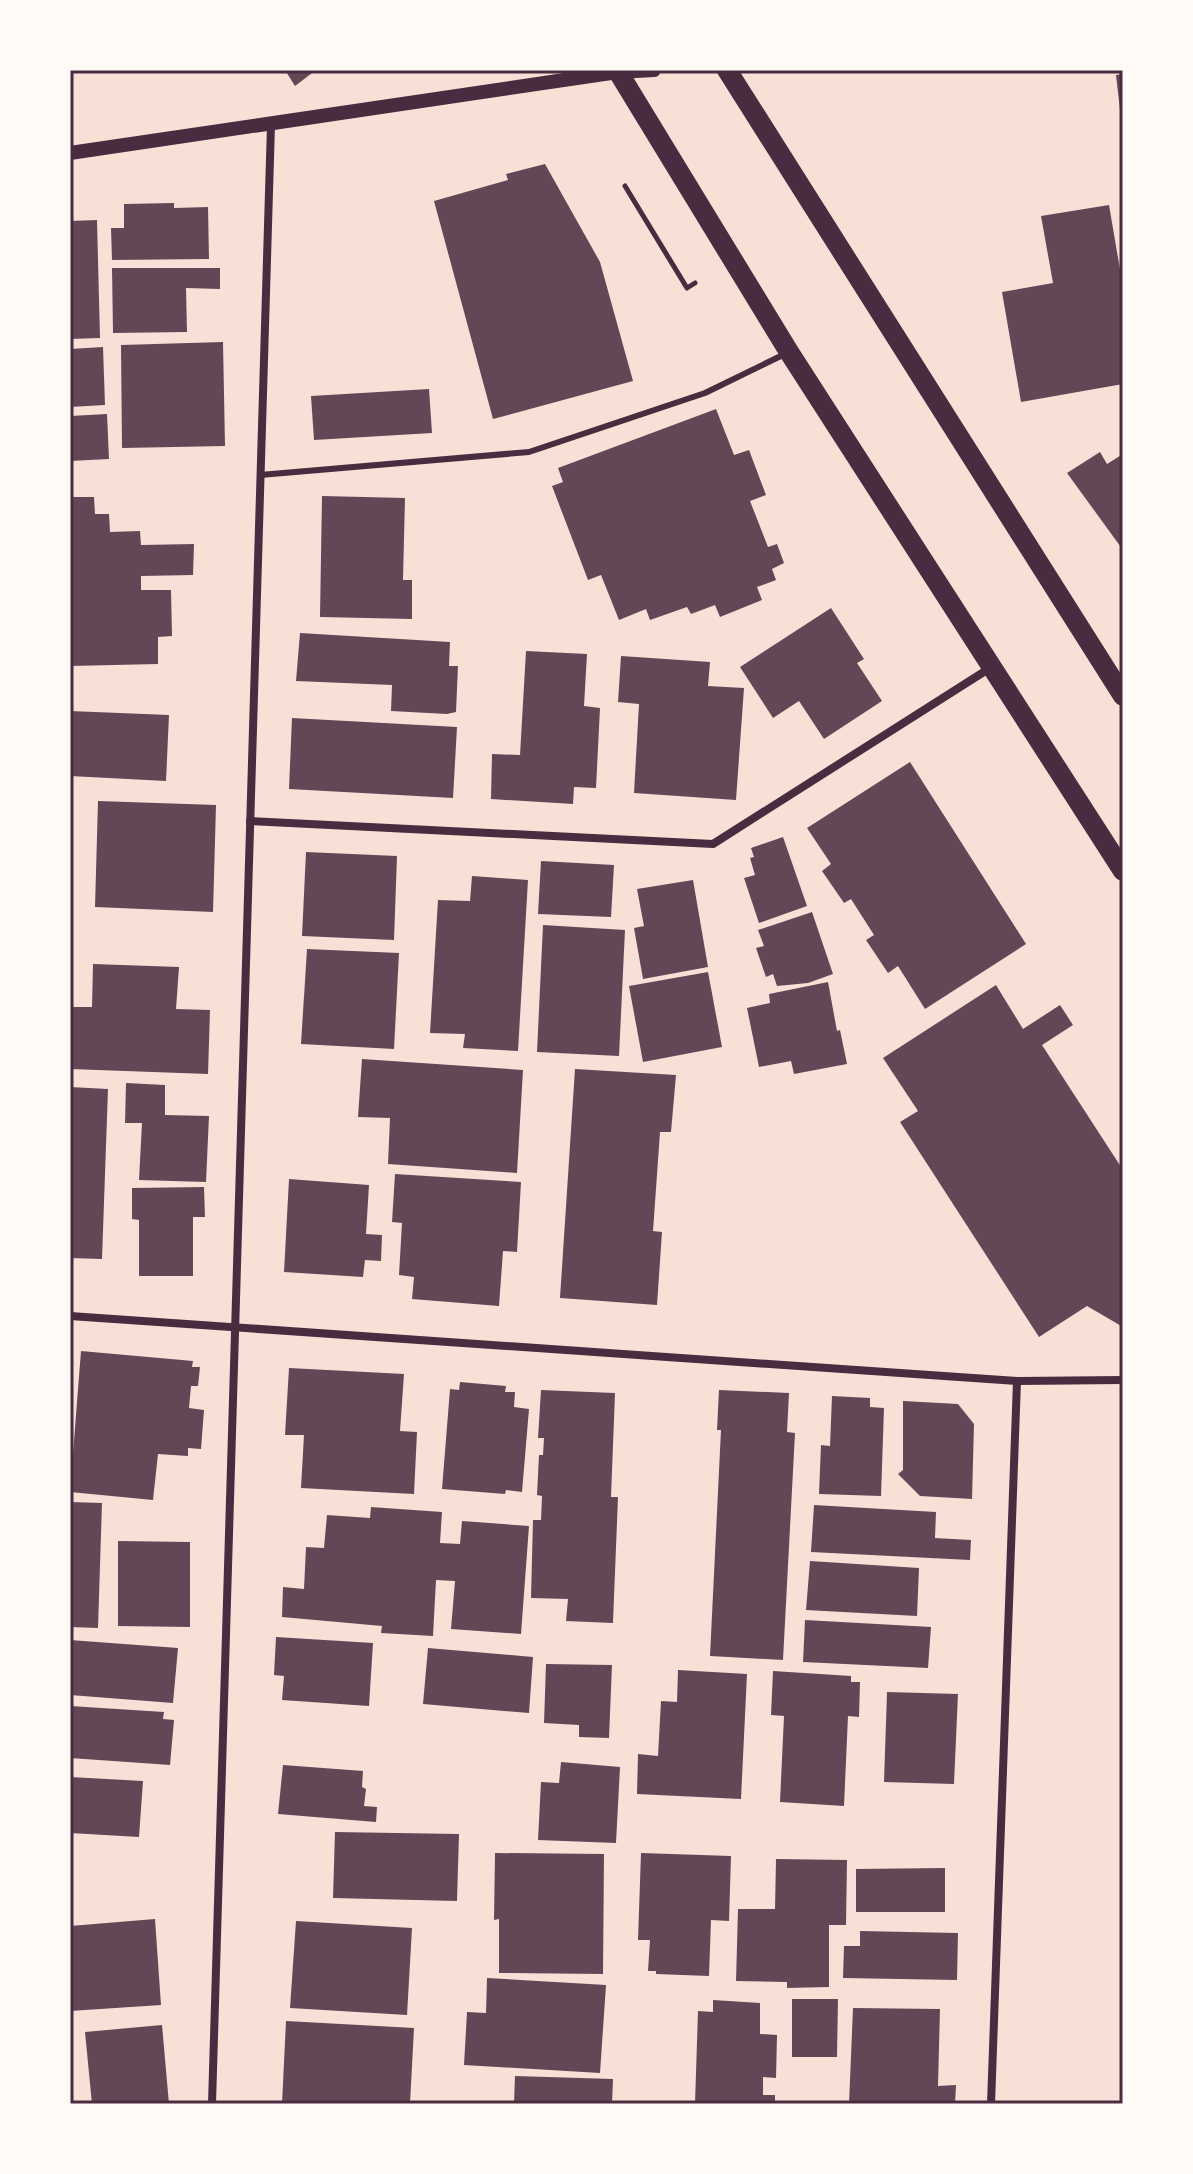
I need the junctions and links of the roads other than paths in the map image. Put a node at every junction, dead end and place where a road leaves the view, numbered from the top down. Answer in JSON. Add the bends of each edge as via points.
{"nodes":[{"id":1,"x":654,"y":70,"type":"edge"},
{"id":2,"x":727,"y":70,"type":"edge"},
{"id":3,"x":618,"y":71,"type":"edge"},
{"id":4,"x":271,"y":125,"type":"junction"},
{"id":5,"x":70,"y":153,"type":"edge"},
{"id":6,"x":789,"y":352,"type":"junction"},
{"id":7,"x":260,"y":475,"type":"junction"},
{"id":8,"x":992,"y":667,"type":"junction"},
{"id":9,"x":1123,"y":696,"type":"edge"},
{"id":10,"x":250,"y":821,"type":"junction"},
{"id":11,"x":1123,"y":871,"type":"edge"},
{"id":12,"x":70,"y":1316,"type":"edge"},
{"id":13,"x":235,"y":1328,"type":"junction"},
{"id":14,"x":1123,"y":1380,"type":"edge"},
{"id":15,"x":1017,"y":1381,"type":"junction"},
{"id":16,"x":212,"y":2104,"type":"edge"},
{"id":17,"x":991,"y":2104,"type":"edge"}],
"edges":[{"from":1,"to":3,"type":"street"},
{"from":2,"to":9,"type":"main road"},
{"from":3,"to":4,"type":"street"},
{"from":3,"to":6,"type":"main road"},
{"from":4,"to":5,"type":"street"},
{"from":4,"to":7,"type":"street"},
{"from":6,"to":7,"type":"lane","via":[[705,393],[529,452]]},
{"from":6,"to":8,"type":"main road"},
{"from":7,"to":10,"type":"street"},
{"from":8,"to":10,"type":"street","via":[[713,844]]},
{"from":8,"to":11,"type":"main road"},
{"from":10,"to":13,"type":"street"},
{"from":12,"to":13,"type":"street"},
{"from":13,"to":15,"type":"street"},
{"from":13,"to":16,"type":"street"},
{"from":14,"to":15,"type":"street"},
{"from":15,"to":17,"type":"street"}]}
